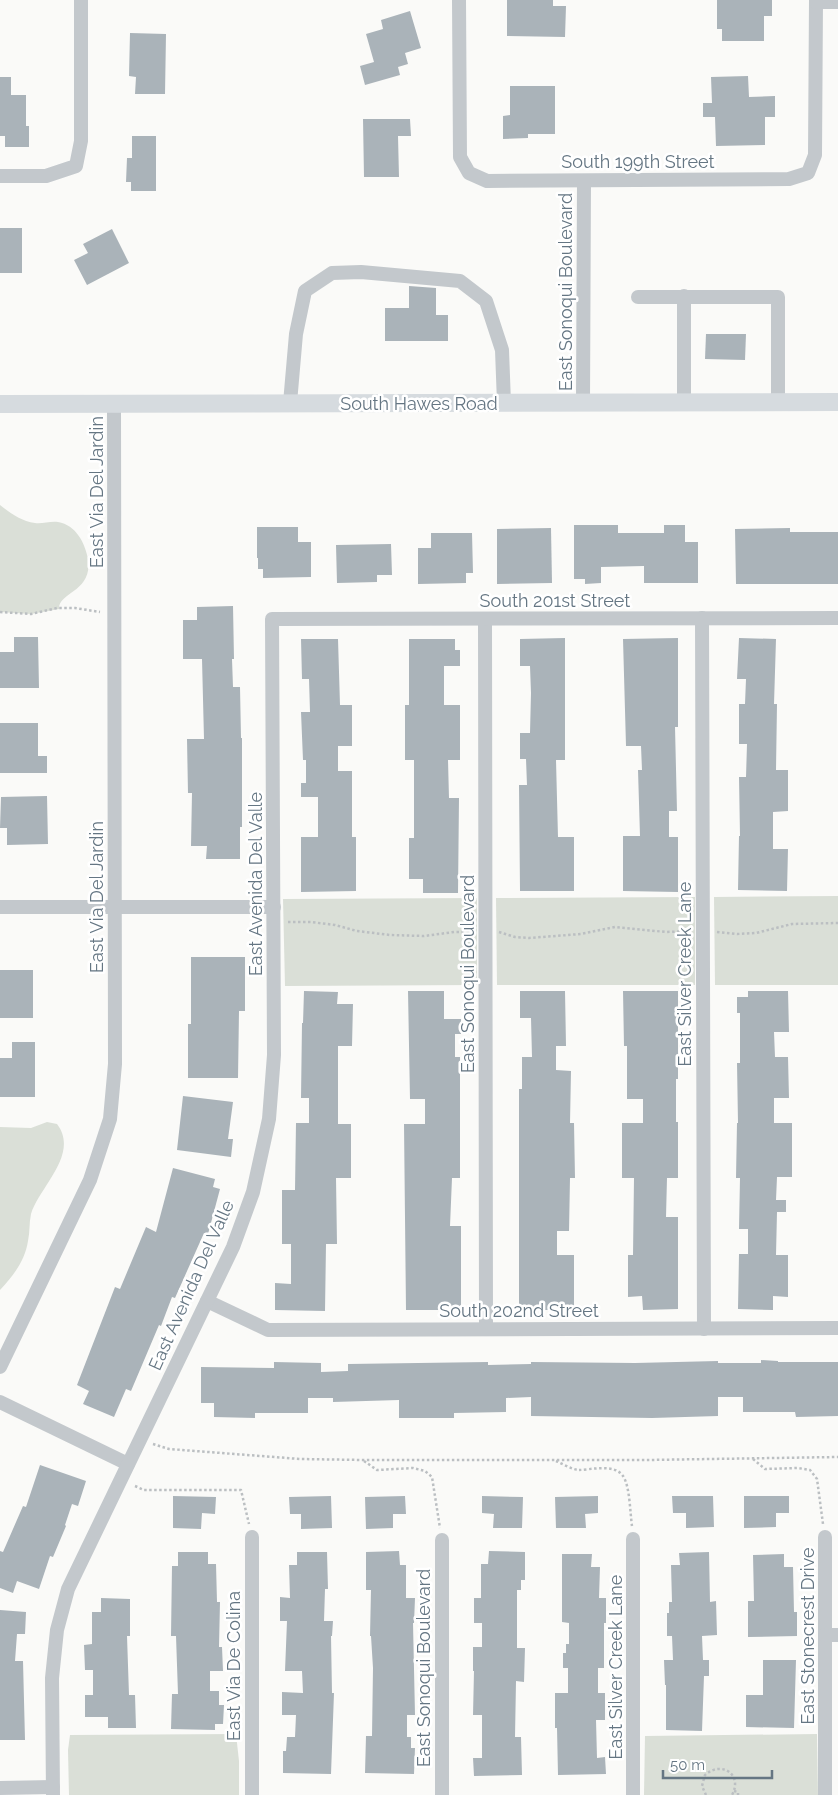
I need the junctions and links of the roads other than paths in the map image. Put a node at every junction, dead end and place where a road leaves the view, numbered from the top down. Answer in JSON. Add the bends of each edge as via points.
{"nodes":[{"id":1,"x":81,"y":0,"type":"edge"},
{"id":2,"x":459,"y":0,"type":"edge"},
{"id":3,"x":816,"y":1,"type":"edge"},
{"id":4,"x":838,"y":2,"type":"edge"},
{"id":5,"x":0,"y":176,"type":"edge"},
{"id":6,"x":584,"y":181,"type":"junction"},
{"id":7,"x":684,"y":296,"type":"junction"},
{"id":8,"x":638,"y":297,"type":"dead end"},
{"id":9,"x":504,"y":402,"type":"junction"},
{"id":10,"x":583,"y":402,"type":"junction"},
{"id":11,"x":684,"y":402,"type":"junction"},
{"id":12,"x":778,"y":402,"type":"junction"},
{"id":13,"x":838,"y":402,"type":"edge"},
{"id":14,"x":290,"y":403,"type":"junction"},
{"id":15,"x":0,"y":404,"type":"edge"},
{"id":16,"x":114,"y":404,"type":"junction"},
{"id":17,"x":702,"y":618,"type":"junction"},
{"id":18,"x":838,"y":618,"type":"edge"},
{"id":19,"x":272,"y":619,"type":"joint"},
{"id":20,"x":484,"y":619,"type":"junction"},
{"id":21,"x":0,"y":907,"type":"edge"},
{"id":22,"x":115,"y":907,"type":"junction"},
{"id":23,"x":274,"y":907,"type":"junction"},
{"id":24,"x":207,"y":1301,"type":"junction"},
{"id":25,"x":838,"y":1328,"type":"edge"},
{"id":26,"x":486,"y":1329,"type":"junction"},
{"id":27,"x":704,"y":1329,"type":"junction"},
{"id":28,"x":0,"y":1367,"type":"edge"},
{"id":29,"x":0,"y":1402,"type":"edge"},
{"id":30,"x":128,"y":1464,"type":"junction"},
{"id":31,"x":252,"y":1537,"type":"road end"},
{"id":32,"x":825,"y":1537,"type":"road end"},
{"id":33,"x":633,"y":1539,"type":"road end"},
{"id":34,"x":442,"y":1540,"type":"road end"},
{"id":35,"x":832,"y":1635,"type":"edge"},
{"id":36,"x":0,"y":1788,"type":"edge"},
{"id":37,"x":53,"y":1791,"type":"edge"},
{"id":38,"x":252,"y":1795,"type":"edge"},
{"id":39,"x":442,"y":1795,"type":"edge"},
{"id":40,"x":633,"y":1795,"type":"edge"},
{"id":41,"x":825,"y":1795,"type":"edge"}],
"edges":[{"from":1,"to":5,"type":"street","via":[[81,141],[76,166],[46,176]]},
{"from":2,"to":6,"type":"street","name":"South 199th Street","via":[[460,156],[469,173],[487,181]]},
{"from":3,"to":4,"type":"street"},
{"from":3,"to":6,"type":"street","name":"South 199th Street","via":[[815,155],[808,173],[789,179]]},
{"from":6,"to":10,"type":"street","name":"East Sonoqui Boulevard"},
{"from":7,"to":8,"type":"street"},
{"from":7,"to":11,"type":"street"},
{"from":7,"to":12,"type":"street","via":[[778,297]]},
{"from":9,"to":10,"type":"main road","name":"South Hawes Road"},
{"from":9,"to":14,"type":"main road","name":"South Hawes Road"},
{"from":9,"to":14,"type":"street","via":[[502,350],[486,301],[460,281],[361,272],[332,274],[305,292],[296,334]]},
{"from":10,"to":11,"type":"main road","name":"South Hawes Road"},
{"from":11,"to":12,"type":"main road","name":"South Hawes Road"},
{"from":12,"to":13,"type":"main road","name":"South Hawes Road"},
{"from":14,"to":16,"type":"main road","name":"South Hawes Road"},
{"from":15,"to":16,"type":"main road","name":"South Hawes Road"},
{"from":16,"to":22,"type":"street","name":"East Via Del Jardin"},
{"from":17,"to":18,"type":"street","name":"South 201st Street"},
{"from":17,"to":20,"type":"street","name":"South 201st Street"},
{"from":17,"to":27,"type":"street","name":"East Silver Creek Lane"},
{"from":19,"to":20,"type":"street","name":"South 201st Street"},
{"from":19,"to":23,"type":"street","name":"East Avenida Del Valle"},
{"from":20,"to":26,"type":"street","name":"East Sonoqui Boulevard"},
{"from":21,"to":22,"type":"street"},
{"from":22,"to":23,"type":"street"},
{"from":22,"to":28,"type":"street","name":"East Via Del Jardin","via":[[115,1064],[110,1119],[90,1180]]},
{"from":23,"to":24,"type":"street","name":"East Avenida Del Valle","via":[[274,1055],[269,1119],[253,1192],[233,1247]]},
{"from":24,"to":26,"type":"street","name":"South 202nd Street","via":[[268,1330]]},
{"from":24,"to":30,"type":"street","name":"East Avenida Del Valle"},
{"from":25,"to":27,"type":"street","name":"South 202nd Street"},
{"from":26,"to":27,"type":"street","name":"South 202nd Street"},
{"from":29,"to":30,"type":"street"},
{"from":30,"to":37,"type":"street","name":"East Avenida Del Valle","via":[[68,1589],[57,1630],[52,1678]]},
{"from":31,"to":38,"type":"street","name":"East Via De Colina"},
{"from":32,"to":35,"type":"street","name":"East Stonecrest Drive"},
{"from":33,"to":40,"type":"street","name":"East Silver Creek Lane"},
{"from":34,"to":39,"type":"street","name":"East Sonoqui Boulevard"},
{"from":35,"to":41,"type":"street","name":"East Stonecrest Drive"},
{"from":36,"to":37,"type":"street"}]}
